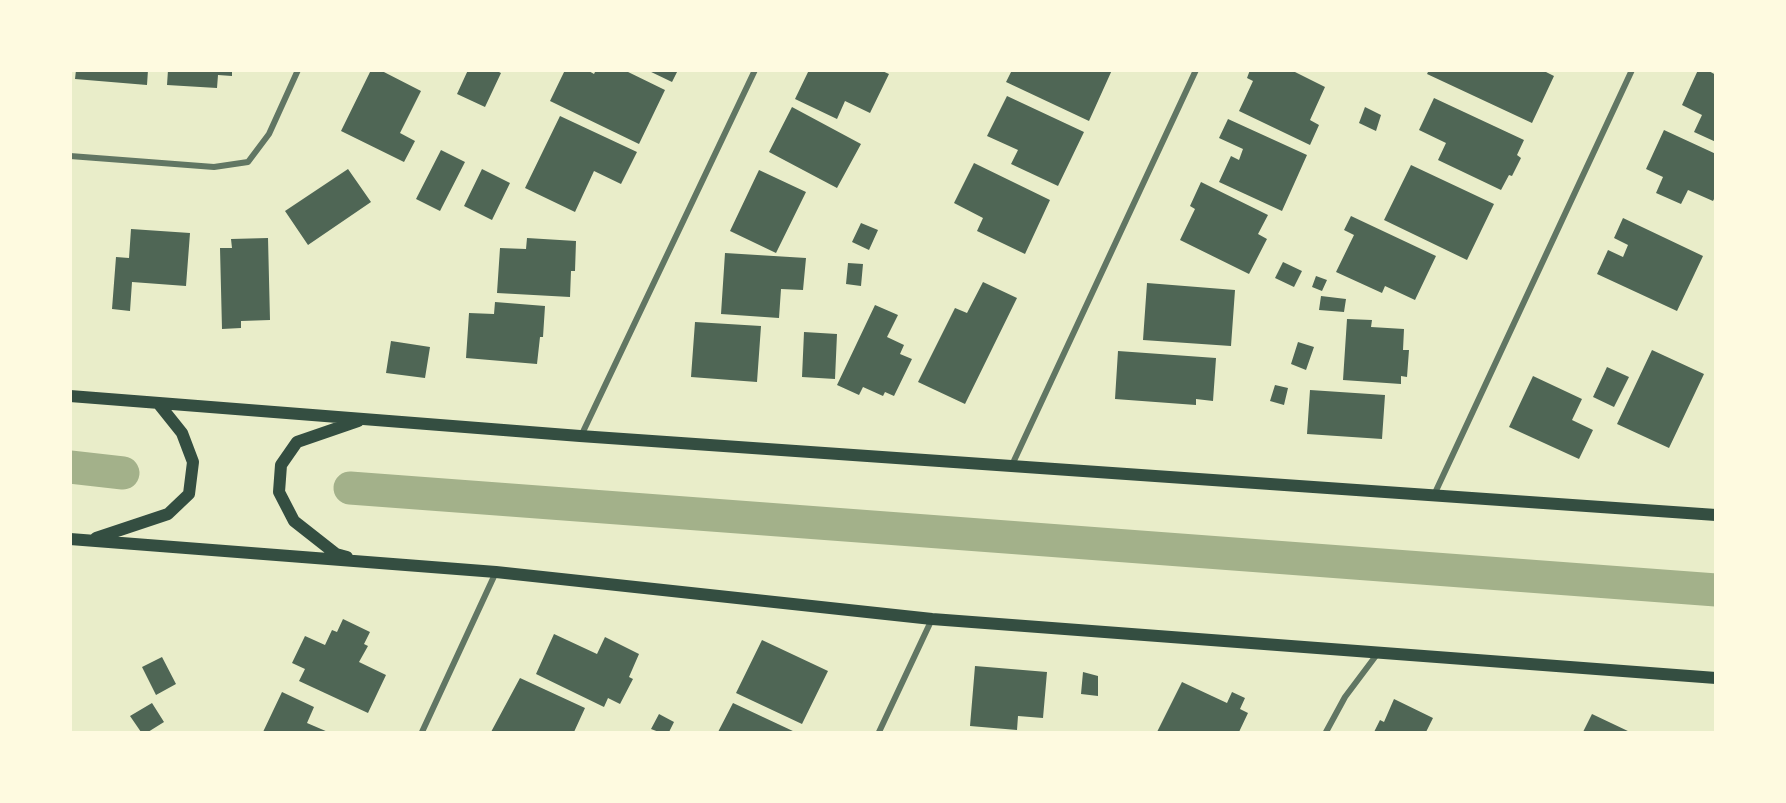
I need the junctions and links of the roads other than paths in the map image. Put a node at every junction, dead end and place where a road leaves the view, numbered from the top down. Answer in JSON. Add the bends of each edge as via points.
{"nodes":[{"id":1,"x":298,"y":70,"type":"edge"},
{"id":2,"x":755,"y":70,"type":"edge"},
{"id":3,"x":1196,"y":70,"type":"edge"},
{"id":4,"x":1632,"y":70,"type":"edge"},
{"id":5,"x":70,"y":156,"type":"edge"},
{"id":6,"x":70,"y":396,"type":"edge"},
{"id":7,"x":158,"y":403,"type":"junction"},
{"id":8,"x":365,"y":419,"type":"junction"},
{"id":9,"x":580,"y":436,"type":"junction"},
{"id":10,"x":1012,"y":466,"type":"junction"},
{"id":11,"x":1434,"y":495,"type":"junction"},
{"id":12,"x":1716,"y":515,"type":"edge"},
{"id":13,"x":70,"y":538,"type":"edge"},
{"id":14,"x":89,"y":540,"type":"junction"},
{"id":15,"x":360,"y":562,"type":"junction"},
{"id":16,"x":496,"y":573,"type":"junction"},
{"id":17,"x":932,"y":620,"type":"junction"},
{"id":18,"x":1378,"y":652,"type":"junction"},
{"id":19,"x":1716,"y":678,"type":"edge"},
{"id":20,"x":422,"y":732,"type":"edge"},
{"id":21,"x":879,"y":732,"type":"edge"},
{"id":22,"x":1326,"y":732,"type":"edge"}],
"edges":[{"from":1,"to":5,"type":"street","via":[[269,134],[248,162],[214,167]]},
{"from":2,"to":9,"type":"street"},
{"from":3,"to":10,"type":"street"},
{"from":4,"to":11,"type":"street"},
{"from":6,"to":7,"type":"main road"},
{"from":7,"to":8,"type":"main road"},
{"from":7,"to":14,"type":"main road","via":[[182,433],[193,462],[189,494],[168,514]]},
{"from":8,"to":9,"type":"main road"},
{"from":8,"to":15,"type":"main road","via":[[297,442],[281,465],[279,492],[294,521],[336,554]]},
{"from":9,"to":10,"type":"main road"},
{"from":10,"to":11,"type":"main road"},
{"from":11,"to":12,"type":"main road"},
{"from":13,"to":14,"type":"main road"},
{"from":14,"to":15,"type":"main road"},
{"from":15,"to":16,"type":"main road"},
{"from":16,"to":17,"type":"main road"},
{"from":16,"to":20,"type":"street"},
{"from":17,"to":18,"type":"main road"},
{"from":17,"to":21,"type":"street"},
{"from":18,"to":19,"type":"main road"},
{"from":18,"to":22,"type":"street","via":[[1345,697]]}]}
